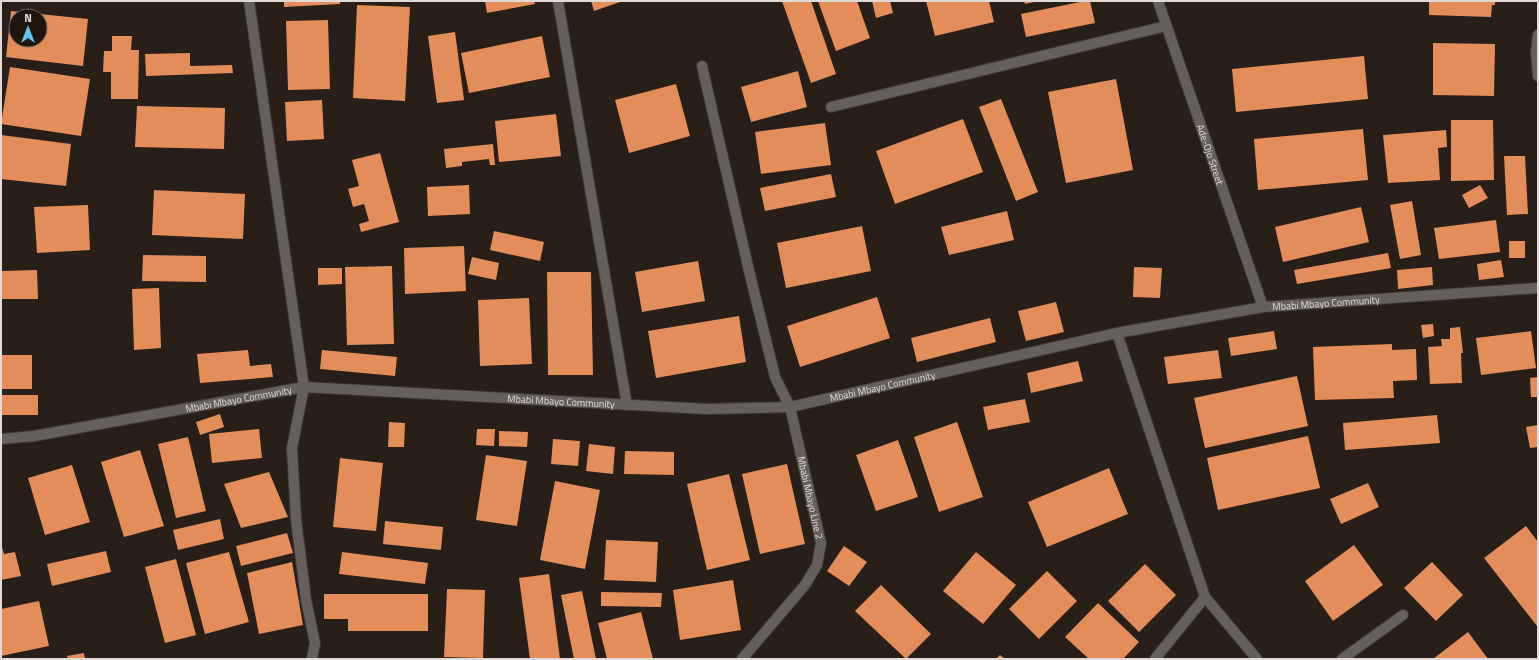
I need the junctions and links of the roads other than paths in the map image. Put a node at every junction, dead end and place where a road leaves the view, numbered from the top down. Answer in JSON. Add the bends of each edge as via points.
{"nodes":[{"id":1,"x":249,"y":1,"type":"edge"},
{"id":2,"x":558,"y":1,"type":"edge"},
{"id":3,"x":1158,"y":1,"type":"edge"},
{"id":4,"x":1166,"y":26,"type":"junction"},
{"id":5,"x":1538,"y":35,"type":"edge"},
{"id":6,"x":702,"y":66,"type":"dead end"},
{"id":7,"x":1538,"y":76,"type":"edge"},
{"id":8,"x":831,"y":107,"type":"dead end"},
{"id":9,"x":1538,"y":288,"type":"edge"},
{"id":10,"x":1263,"y":307,"type":"junction"},
{"id":11,"x":1117,"y":333,"type":"junction"},
{"id":12,"x":304,"y":387,"type":"junction"},
{"id":13,"x":627,"y":406,"type":"junction"},
{"id":14,"x":790,"y":407,"type":"junction"},
{"id":15,"x":1,"y":438,"type":"edge"},
{"id":16,"x":1204,"y":597,"type":"junction"},
{"id":17,"x":1403,"y":615,"type":"dead end"},
{"id":18,"x":311,"y":658,"type":"edge"},
{"id":19,"x":742,"y":659,"type":"edge"},
{"id":20,"x":1155,"y":659,"type":"edge"},
{"id":21,"x":1257,"y":659,"type":"edge"},
{"id":22,"x":1342,"y":659,"type":"edge"}],
"edges":[{"from":1,"to":12,"type":"street"},
{"from":2,"to":13,"type":"street"},
{"from":3,"to":4,"type":"street","name":"Ade-Ojo Street"},
{"from":4,"to":8,"type":"street"},
{"from":4,"to":10,"type":"street","name":"Ade-Ojo Street"},
{"from":5,"to":7,"type":"street"},
{"from":6,"to":14,"type":"street","name":"Mbabi Mbayo Line 2","via":[[775,377]]},
{"from":9,"to":10,"type":"street","name":"Mbabi Mbayo Community"},
{"from":10,"to":11,"type":"street","name":"Mbabi Mbayo Community"},
{"from":11,"to":14,"type":"street","name":"Mbabi Mbayo Community"},
{"from":11,"to":16,"type":"street"},
{"from":12,"to":13,"type":"street","name":"Mbabi Mbayo Community"},
{"from":12,"to":15,"type":"street","name":"Mbabi Mbayo Community","via":[[34,436]]},
{"from":12,"to":18,"type":"street","via":[[292,448],[296,519],[306,600],[315,643]]},
{"from":13,"to":14,"type":"street","name":"Mbabi Mbayo Community","via":[[707,409]]},
{"from":14,"to":19,"type":"street","name":"Mbabi Mbayo Line 2","via":[[821,543],[817,565],[805,585]]},
{"from":16,"to":20,"type":"street"},
{"from":16,"to":21,"type":"street"},
{"from":17,"to":22,"type":"street"}]}
